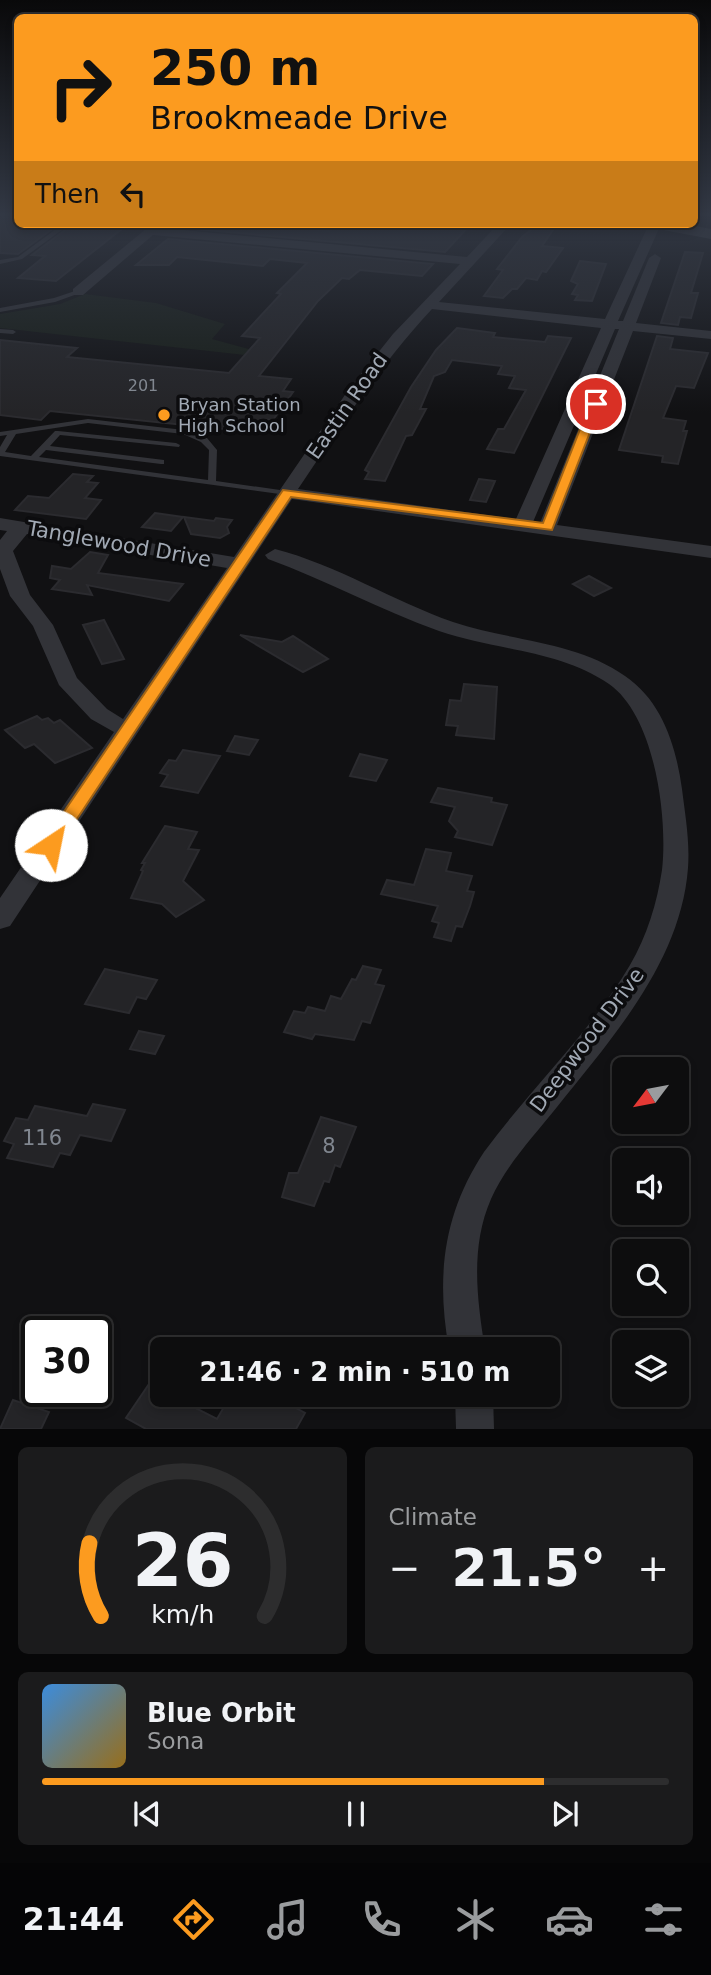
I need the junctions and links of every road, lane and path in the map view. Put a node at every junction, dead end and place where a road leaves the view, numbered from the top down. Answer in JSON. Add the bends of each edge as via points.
{"nodes":[{"id":1,"x":93,"y":280,"type":"edge"},
{"id":2,"x":453,"y":280,"type":"edge"},
{"id":3,"x":632,"y":280,"type":"edge"},
{"id":4,"x":643,"y":280,"type":"edge"},
{"id":5,"x":78,"y":292,"type":"joint"},
{"id":6,"x":431,"y":303,"type":"junction"},
{"id":7,"x":0,"y":310,"type":"edge"},
{"id":8,"x":610,"y":321,"type":"junction"},
{"id":9,"x":629,"y":323,"type":"junction"},
{"id":10,"x":711,"y":329,"type":"edge"},
{"id":11,"x":0,"y":331,"type":"edge"},
{"id":12,"x":13,"y":332,"type":"dead end"},
{"id":13,"x":711,"y":335,"type":"edge"},
{"id":14,"x":563,"y":426,"type":"junction"},
{"id":15,"x":585,"y":429,"type":"junction"},
{"id":16,"x":13,"y":432,"type":"junction"},
{"id":17,"x":0,"y":434,"type":"edge"},
{"id":18,"x":43,"y":447,"type":"junction"},
{"id":19,"x":0,"y":454,"type":"edge"},
{"id":20,"x":32,"y":459,"type":"junction"},
{"id":21,"x":161,"y":462,"type":"junction"},
{"id":22,"x":151,"y":475,"type":"junction"},
{"id":23,"x":212,"y":483,"type":"junction"},
{"id":24,"x":287,"y":493,"type":"junction"},
{"id":25,"x":0,"y":524,"type":"edge"},
{"id":26,"x":523,"y":524,"type":"junction"},
{"id":27,"x":24,"y":527,"type":"junction"},
{"id":28,"x":547,"y":528,"type":"junction"},
{"id":29,"x":711,"y":552,"type":"edge"},
{"id":30,"x":275,"y":555,"type":"dead end"},
{"id":31,"x":238,"y":564,"type":"junction"},
{"id":32,"x":128,"y":731,"type":"junction"},
{"id":33,"x":0,"y":919,"type":"edge"},
{"id":34,"x":465,"y":1337,"type":"edge"},
{"id":35,"x":474,"y":1407,"type":"edge"},
{"id":36,"x":475,"y":1429,"type":"edge"}],
"edges":[{"from":1,"to":5,"type":"street"},
{"from":2,"to":6,"type":"street","name":"Eastin Road"},
{"from":3,"to":8,"type":"street"},
{"from":4,"to":9,"type":"street"},
{"from":5,"to":7,"type":"lane"},
{"from":6,"to":8,"type":"street"},
{"from":6,"to":24,"type":"street","name":"Eastin Road","via":[[369,374]]},
{"from":8,"to":9,"type":"street"},
{"from":8,"to":14,"type":"street"},
{"from":9,"to":10,"type":"street"},
{"from":9,"to":13,"type":"street"},
{"from":9,"to":15,"type":"street"},
{"from":11,"to":12,"type":"lane"},
{"from":14,"to":15,"type":"street"},
{"from":14,"to":26,"type":"street"},
{"from":15,"to":28,"type":"street"},
{"from":16,"to":17,"type":"lane"},
{"from":16,"to":19,"type":"lane"},
{"from":16,"to":23,"type":"lane","via":[[88,421],[184,432],[204,440],[212,450]]},
{"from":18,"to":20,"type":"lane"},
{"from":18,"to":21,"type":"lane"},
{"from":18,"to":21,"type":"lane","via":[[58,433],[176,445]]},
{"from":19,"to":20,"type":"lane"},
{"from":20,"to":22,"type":"lane"},
{"from":21,"to":22,"type":"lane"},
{"from":22,"to":23,"type":"lane"},
{"from":23,"to":24,"type":"lane"},
{"from":24,"to":26,"type":"street"},
{"from":24,"to":31,"type":"street","name":"Eastin Road"},
{"from":25,"to":27,"type":"street","name":"Tanglewood Drive"},
{"from":26,"to":28,"type":"street"},
{"from":27,"to":31,"type":"street","name":"Tanglewood Drive"},
{"from":27,"to":32,"type":"street","via":[[3,551],[20,596],[43,625],[67,680],[99,714]]},
{"from":28,"to":29,"type":"street"},
{"from":30,"to":34,"type":"street","name":"Deepwood Drive","via":[[445,626],[548,650],[598,669],[618,680],[644,705],[662,750],[675,841],[668,907],[657,939],[628,990],[492,1167],[474,1201],[459,1263]]},
{"from":31,"to":32,"type":"street","name":"Eastin Road"},
{"from":32,"to":33,"type":"street","name":"Eastin Road"},
{"from":35,"to":36,"type":"street"}]}
